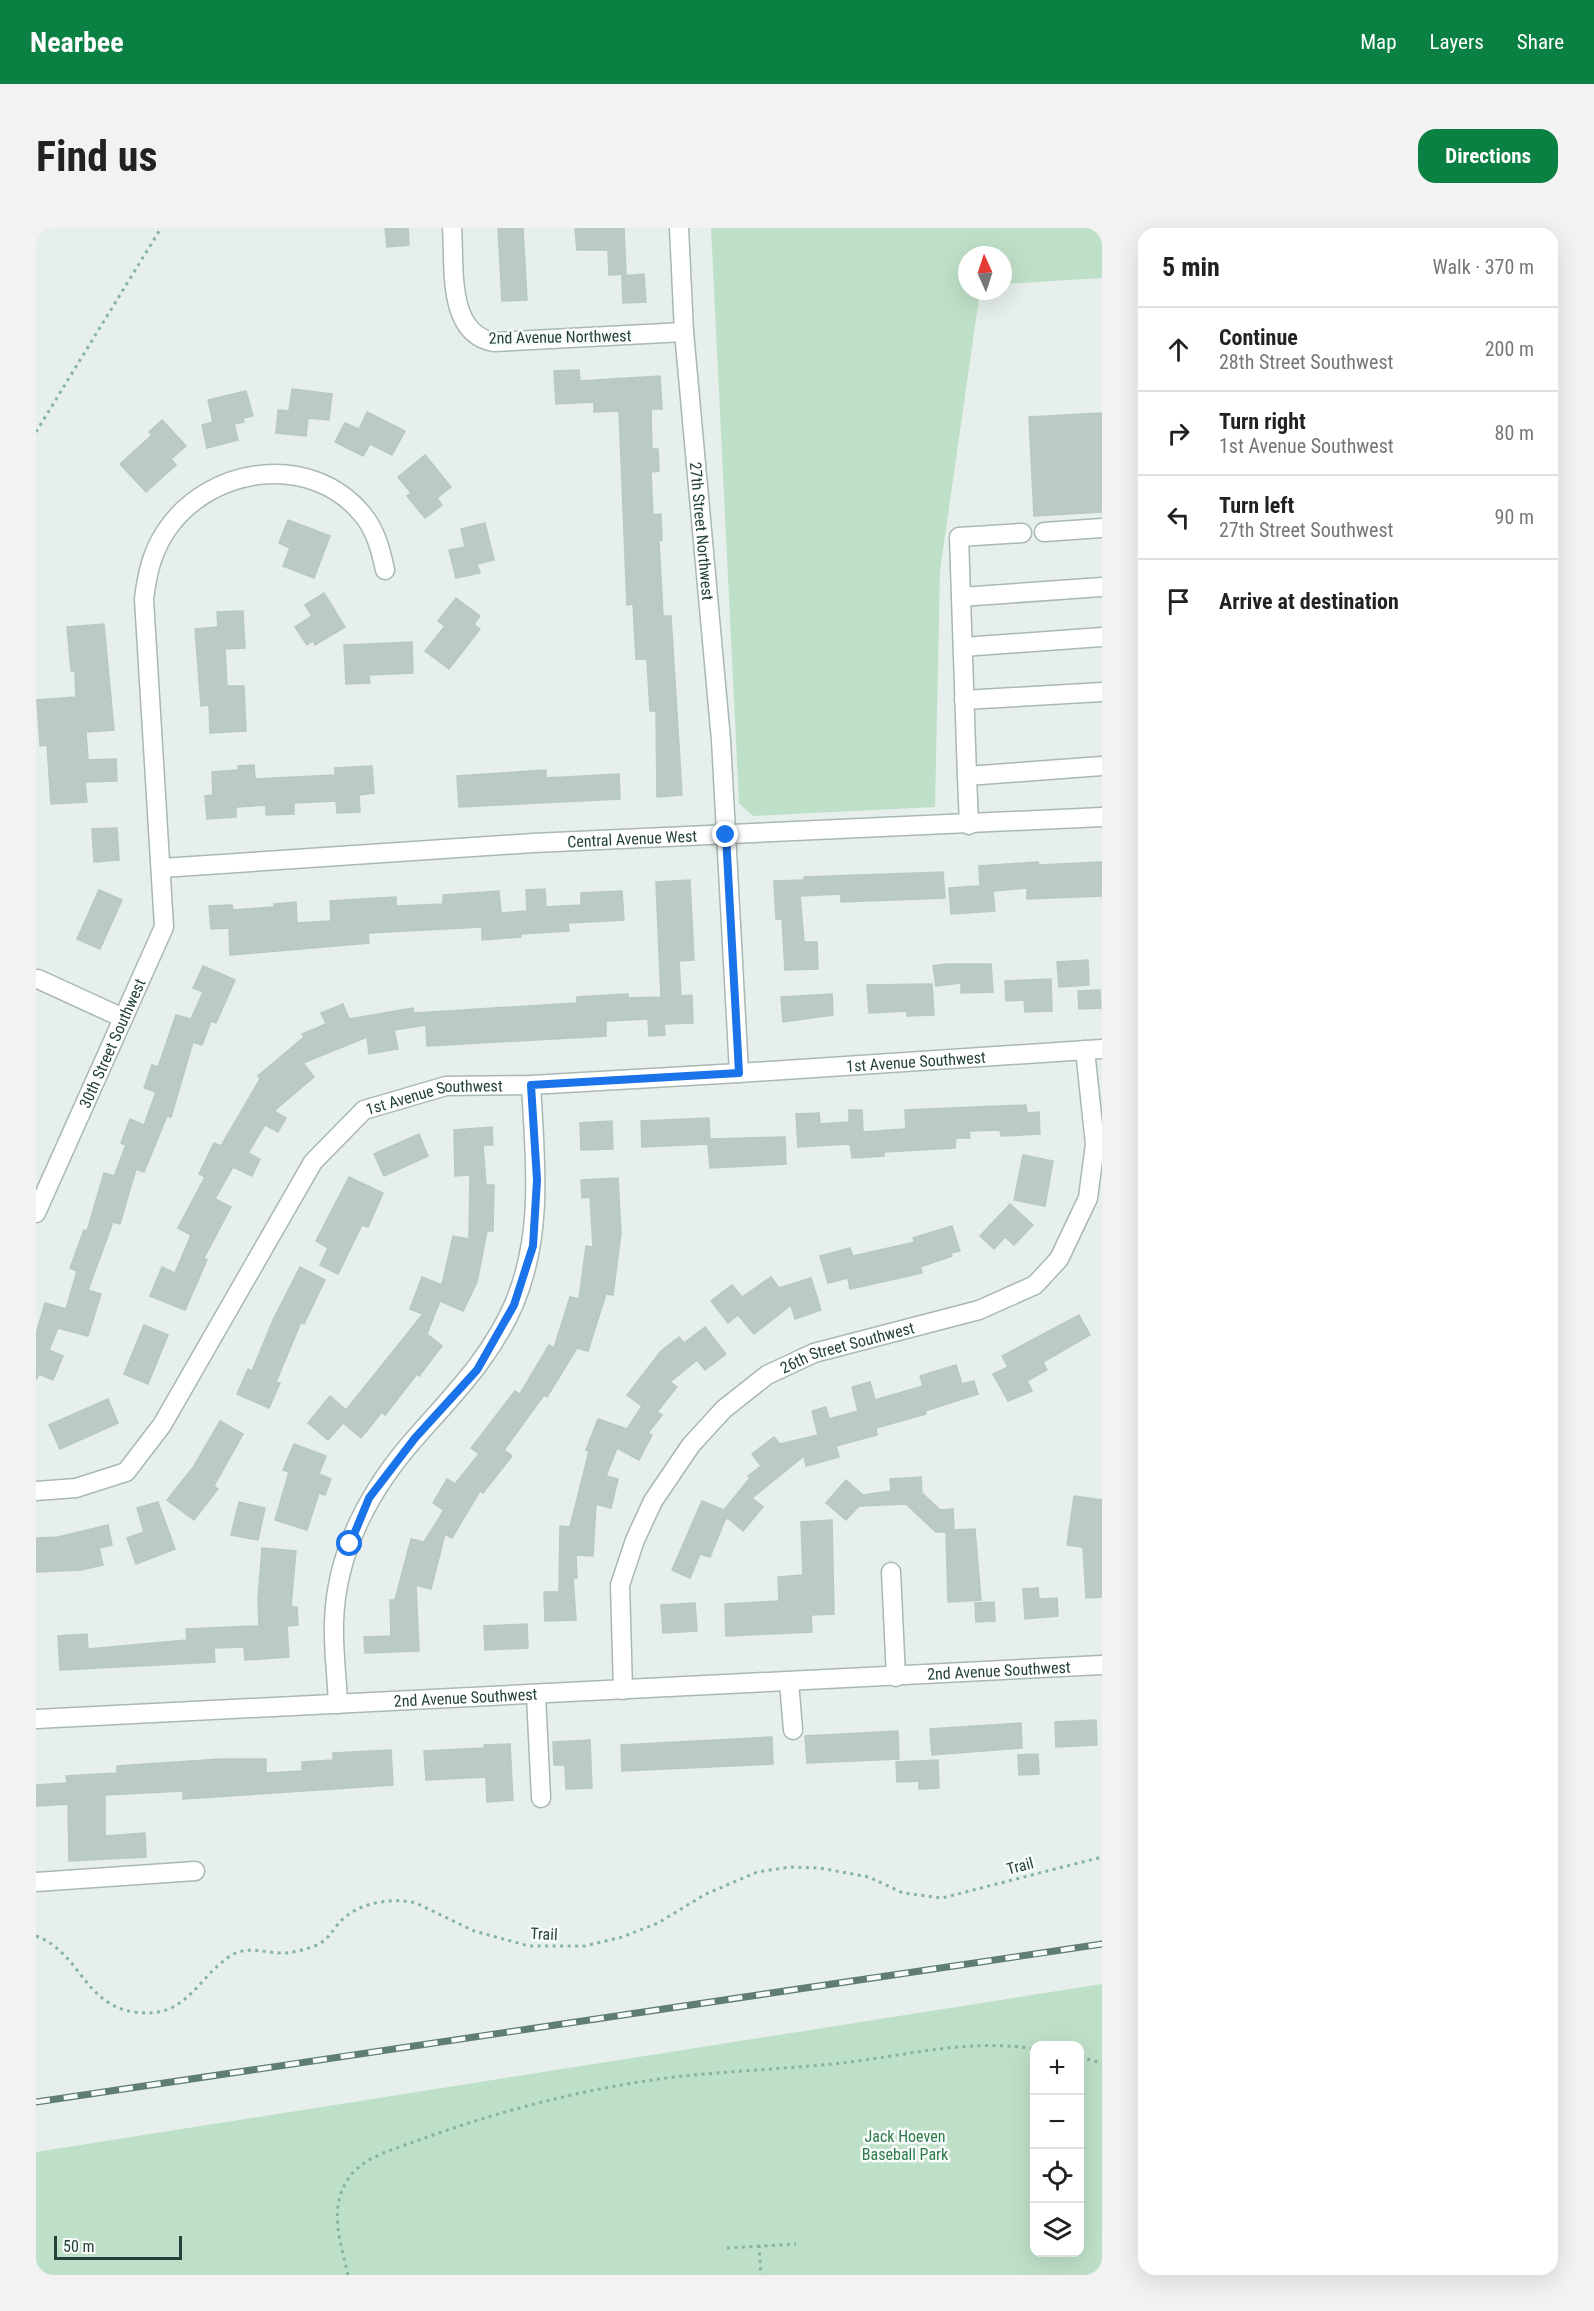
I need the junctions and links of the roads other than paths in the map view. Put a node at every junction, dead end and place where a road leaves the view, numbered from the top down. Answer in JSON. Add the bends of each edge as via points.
{"nodes":[{"id":1,"x":452,"y":228,"type":"edge"},
{"id":2,"x":679,"y":228,"type":"edge"},
{"id":3,"x":684,"y":332,"type":"junction"},
{"id":4,"x":1102,"y":528,"type":"edge"},
{"id":5,"x":1044,"y":532,"type":"dead end"},
{"id":6,"x":1022,"y":533,"type":"dead end"},
{"id":7,"x":385,"y":570,"type":"dead end"},
{"id":8,"x":1102,"y":587,"type":"edge"},
{"id":9,"x":961,"y":597,"type":"junction"},
{"id":10,"x":1102,"y":637,"type":"edge"},
{"id":11,"x":963,"y":647,"type":"junction"},
{"id":12,"x":1102,"y":692,"type":"edge"},
{"id":13,"x":964,"y":700,"type":"junction"},
{"id":14,"x":1102,"y":766,"type":"edge"},
{"id":15,"x":967,"y":776,"type":"junction"},
{"id":16,"x":1102,"y":817,"type":"edge"},
{"id":17,"x":969,"y":825,"type":"junction"},
{"id":18,"x":726,"y":835,"type":"junction"},
{"id":19,"x":162,"y":868,"type":"junction"},
{"id":20,"x":38,"y":979,"type":"dead end"},
{"id":21,"x":123,"y":1018,"type":"junction"},
{"id":22,"x":1094,"y":1050,"type":"edge"},
{"id":23,"x":739,"y":1073,"type":"junction"},
{"id":24,"x":531,"y":1085,"type":"junction"},
{"id":25,"x":36,"y":1214,"type":"edge"},
{"id":26,"x":36,"y":1491,"type":"edge"},
{"id":27,"x":891,"y":1572,"type":"dead end"},
{"id":28,"x":1102,"y":1665,"type":"edge"},
{"id":29,"x":896,"y":1677,"type":"junction"},
{"id":30,"x":789,"y":1682,"type":"junction"},
{"id":31,"x":623,"y":1690,"type":"junction"},
{"id":32,"x":536,"y":1695,"type":"junction"},
{"id":33,"x":338,"y":1704,"type":"junction"},
{"id":34,"x":36,"y":1719,"type":"edge"},
{"id":35,"x":793,"y":1730,"type":"dead end"},
{"id":36,"x":541,"y":1798,"type":"dead end"},
{"id":37,"x":195,"y":1871,"type":"dead end"},
{"id":38,"x":36,"y":1882,"type":"edge"}],
"edges":[{"from":1,"to":3,"type":"street","name":"2nd Avenue Northwest","via":[[458,304],[463,322],[472,334],[494,342]]},
{"from":2,"to":3,"type":"street","name":"27th Street Northwest"},
{"from":3,"to":18,"type":"street","name":"27th Street Northwest"},
{"from":4,"to":5,"type":"street"},
{"from":6,"to":9,"type":"street","via":[[959,537]]},
{"from":7,"to":19,"type":"street","name":"30th Street Southwest","via":[[378,542],[363,515],[342,496],[300,476],[261,473],[225,483],[187,508],[166,532],[149,567],[144,599]]},
{"from":8,"to":9,"type":"street"},
{"from":9,"to":11,"type":"street"},
{"from":10,"to":11,"type":"street"},
{"from":11,"to":13,"type":"street"},
{"from":12,"to":13,"type":"street"},
{"from":13,"to":15,"type":"street"},
{"from":14,"to":15,"type":"street"},
{"from":15,"to":17,"type":"street"},
{"from":16,"to":17,"type":"street","name":"Central Avenue West"},
{"from":17,"to":18,"type":"street","name":"Central Avenue West"},
{"from":18,"to":19,"type":"street","name":"Central Avenue West","via":[[532,843]]},
{"from":18,"to":23,"type":"street","name":"27th Street Northwest"},
{"from":19,"to":21,"type":"street","name":"30th Street Southwest","via":[[164,927]]},
{"from":20,"to":21,"type":"street"},
{"from":21,"to":25,"type":"street","name":"30th Street Southwest"},
{"from":22,"to":23,"type":"street","name":"1st Avenue Southwest"},
{"from":22,"to":31,"type":"street","name":"26th Street Southwest","via":[[1095,1143],[1088,1198],[1059,1259],[1035,1285],[979,1310],[814,1353],[767,1375],[724,1409],[691,1446],[659,1492],[635,1540],[620,1585]]},
{"from":23,"to":24,"type":"street","name":"1st Avenue Southwest"},
{"from":24,"to":26,"type":"street","name":"1st Avenue Southwest","via":[[446,1086],[364,1110],[313,1162],[162,1425],[126,1472],[76,1488]]},
{"from":24,"to":33,"type":"street","via":[[537,1180],[533,1246],[514,1305],[477,1370],[415,1438],[369,1498],[339,1583],[334,1621]]},
{"from":27,"to":29,"type":"street"},
{"from":28,"to":29,"type":"street","name":"2nd Avenue Southwest"},
{"from":29,"to":30,"type":"street","name":"2nd Avenue Southwest"},
{"from":30,"to":31,"type":"street","name":"2nd Avenue Southwest"},
{"from":30,"to":35,"type":"street"},
{"from":31,"to":32,"type":"street","name":"2nd Avenue Southwest"},
{"from":32,"to":33,"type":"street","name":"2nd Avenue Southwest"},
{"from":32,"to":36,"type":"street"},
{"from":33,"to":34,"type":"street","name":"2nd Avenue Southwest"},
{"from":37,"to":38,"type":"street"}]}
